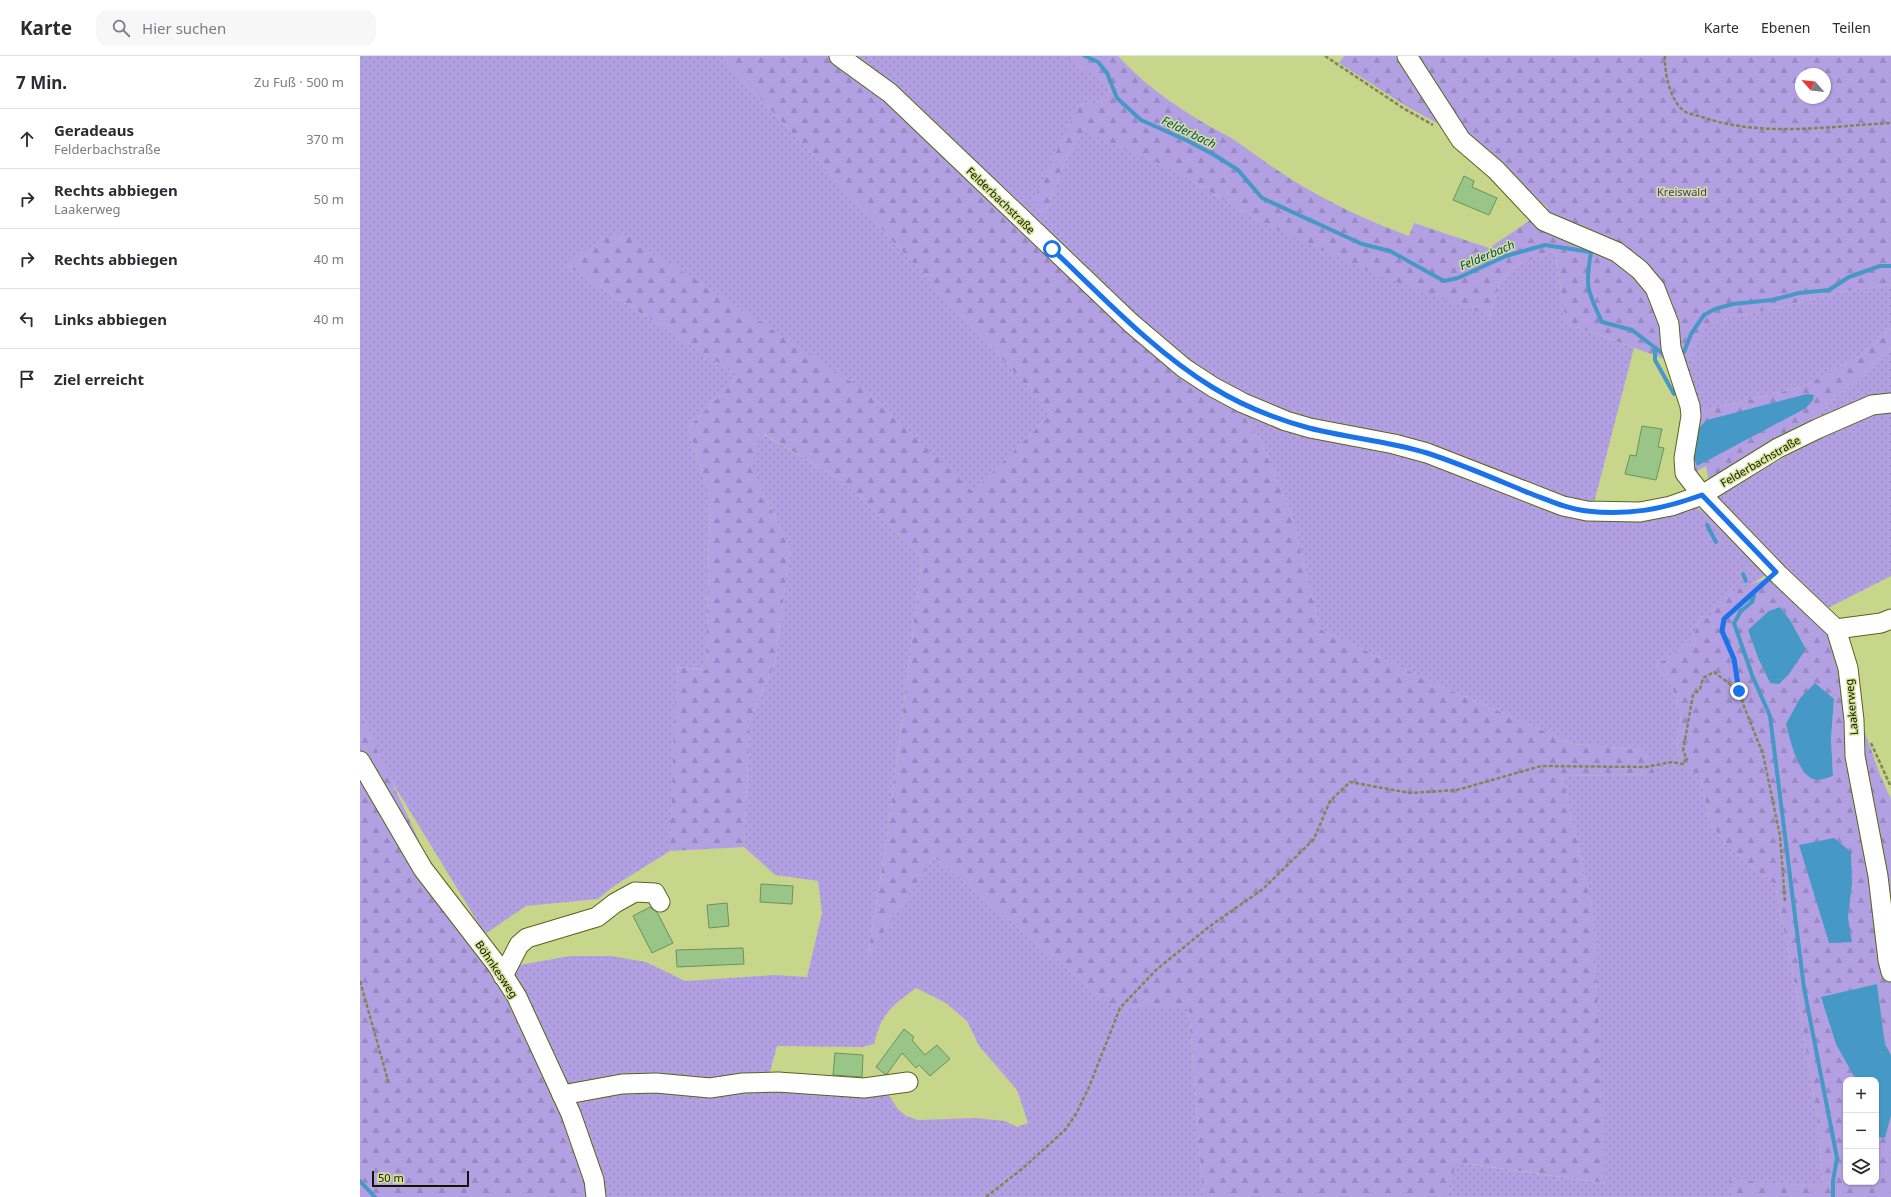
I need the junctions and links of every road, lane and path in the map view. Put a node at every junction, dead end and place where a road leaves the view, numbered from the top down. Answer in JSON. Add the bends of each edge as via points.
{"nodes":[{"id":1,"x":839,"y":56,"type":"edge"},
{"id":2,"x":1325,"y":56,"type":"edge"},
{"id":3,"x":1407,"y":56,"type":"edge"},
{"id":4,"x":1665,"y":56,"type":"edge"},
{"id":5,"x":1891,"y":123,"type":"edge"},
{"id":6,"x":1438,"y":128,"type":"dead end"},
{"id":7,"x":1891,"y":403,"type":"edge"},
{"id":8,"x":1702,"y":495,"type":"junction"},
{"id":9,"x":1776,"y":572,"type":"junction"},
{"id":10,"x":1891,"y":619,"type":"edge"},
{"id":11,"x":1836,"y":629,"type":"junction"},
{"id":12,"x":1739,"y":691,"type":"junction"},
{"id":13,"x":1871,"y":742,"type":"dead end"},
{"id":14,"x":360,"y":761,"type":"edge"},
{"id":15,"x":1891,"y":787,"type":"edge"},
{"id":16,"x":660,"y":902,"type":"dead end"},
{"id":17,"x":1784,"y":902,"type":"dead end"},
{"id":18,"x":1891,"y":972,"type":"edge"},
{"id":19,"x":503,"y":976,"type":"junction"},
{"id":20,"x":360,"y":981,"type":"edge"},
{"id":21,"x":908,"y":1082,"type":"dead end"},
{"id":22,"x":389,"y":1084,"type":"dead end"},
{"id":23,"x":562,"y":1095,"type":"junction"},
{"id":24,"x":596,"y":1197,"type":"edge"},
{"id":25,"x":986,"y":1197,"type":"edge"}],
"edges":[{"from":1,"to":8,"type":"street","name":"Felderbachstraße","via":[[890,93],[1143,333],[1184,368],[1213,388],[1286,421],[1427,453],[1563,506],[1587,511],[1640,512],[1671,506]]},
{"from":2,"to":6,"type":"path"},
{"from":3,"to":8,"type":"street","name":"Laakerweg","via":[[1461,140],[1496,170],[1544,221],[1617,252],[1640,270],[1655,288],[1669,324],[1674,356],[1690,406],[1691,416],[1684,458],[1685,473]]},
{"from":4,"to":5,"type":"path","via":[[1672,97],[1683,110],[1715,122],[1772,130]]},
{"from":7,"to":8,"type":"street","name":"Felderbachstraße","via":[[1872,405],[1817,429],[1778,448]]},
{"from":8,"to":9,"type":"street","name":"Laakerweg"},
{"from":9,"to":11,"type":"street","name":"Laakerweg"},
{"from":9,"to":12,"type":"path","via":[[1724,619],[1722,631],[1734,659]]},
{"from":10,"to":11,"type":"street","via":[[1881,623]]},
{"from":11,"to":18,"type":"street","name":"Laakerweg","via":[[1848,668],[1855,756],[1878,876]]},
{"from":12,"to":17,"type":"path","via":[[1763,754],[1780,836]]},
{"from":12,"to":25,"type":"path","via":[[1714,672],[1703,678],[1700,689],[1693,695],[1683,751],[1687,759],[1683,764],[1672,762],[1646,767],[1541,766],[1457,790],[1410,793],[1350,782],[1330,801],[1314,839],[1264,889],[1210,926],[1156,970],[1120,1008],[1089,1087],[1065,1130],[1048,1148]]},
{"from":13,"to":15,"type":"path"},
{"from":14,"to":19,"type":"street","name":"Böhnkesweg","via":[[423,869]]},
{"from":16,"to":19,"type":"street","via":[[655,894],[635,892],[597,917],[527,938],[519,945]]},
{"from":19,"to":23,"type":"street","name":"Böhnkesweg","via":[[517,997]]},
{"from":20,"to":22,"type":"path"},
{"from":21,"to":23,"type":"street","via":[[864,1088],[778,1082],[743,1083],[710,1088],[622,1084]]},
{"from":23,"to":24,"type":"street","name":"Böhnkesweg","via":[[594,1180]]}]}
